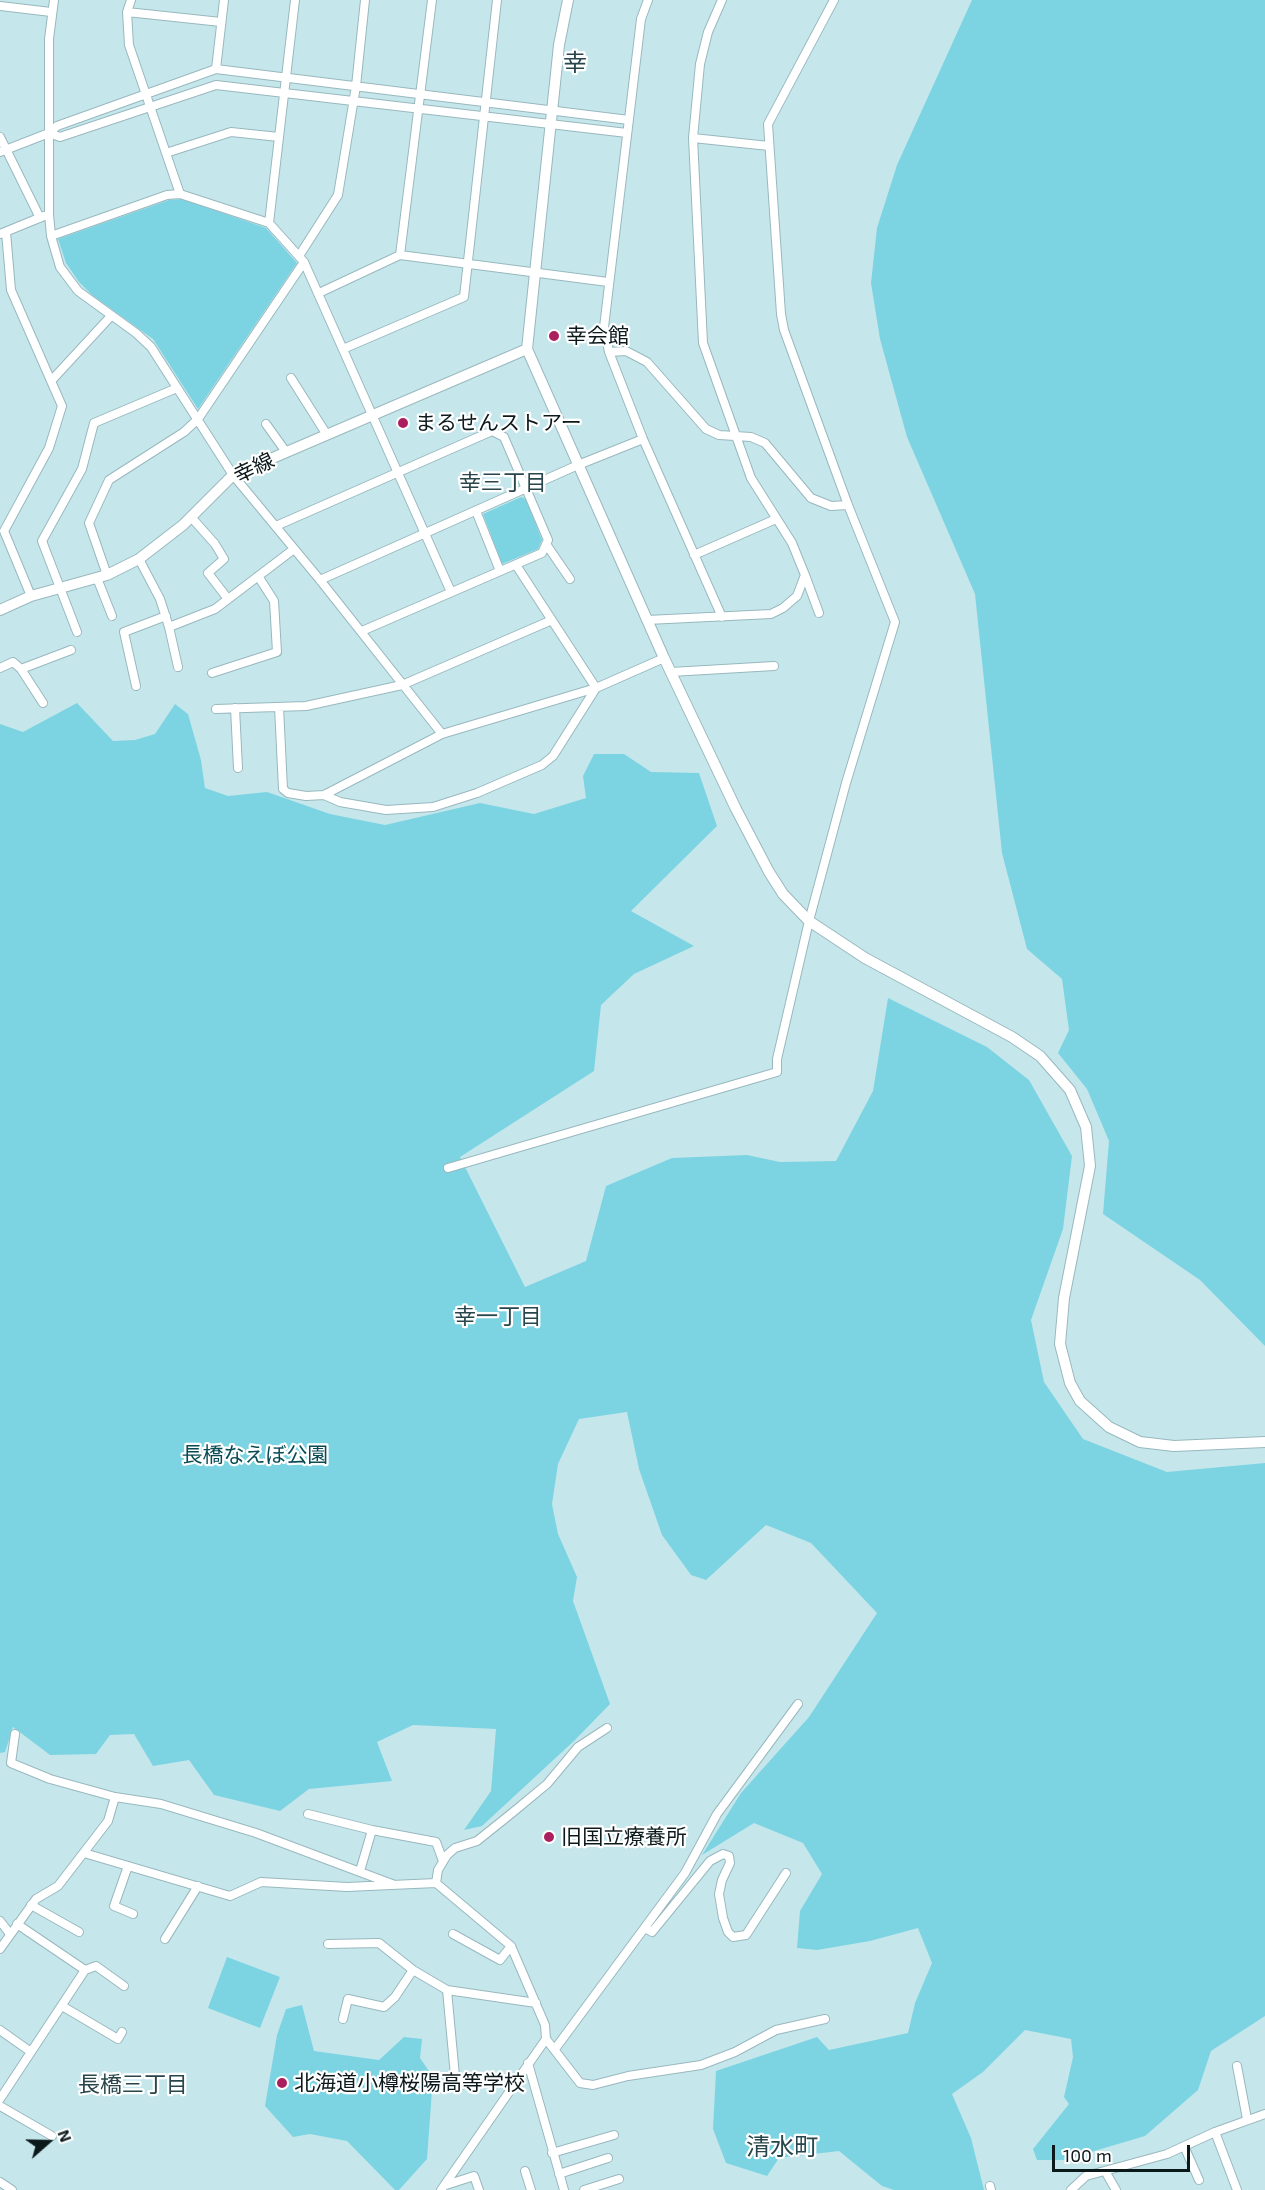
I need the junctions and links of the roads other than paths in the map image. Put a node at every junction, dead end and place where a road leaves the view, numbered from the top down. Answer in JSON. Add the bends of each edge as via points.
{"nodes":[{"id":1,"x":54,"y":0,"type":"edge"},
{"id":2,"x":131,"y":0,"type":"edge"},
{"id":3,"x":224,"y":0,"type":"edge"},
{"id":4,"x":295,"y":0,"type":"edge"},
{"id":5,"x":365,"y":0,"type":"edge"},
{"id":6,"x":432,"y":0,"type":"edge"},
{"id":7,"x":497,"y":0,"type":"edge"},
{"id":8,"x":568,"y":0,"type":"edge"},
{"id":9,"x":648,"y":0,"type":"edge"},
{"id":10,"x":722,"y":0,"type":"edge"},
{"id":11,"x":834,"y":0,"type":"edge"},
{"id":12,"x":0,"y":6,"type":"edge"},
{"id":13,"x":51,"y":12,"type":"junction"},
{"id":14,"x":128,"y":12,"type":"junction"},
{"id":15,"x":222,"y":22,"type":"junction"},
{"id":16,"x":216,"y":69,"type":"junction"},
{"id":17,"x":286,"y":79,"type":"junction"},
{"id":18,"x":356,"y":86,"type":"junction"},
{"id":19,"x":284,"y":93,"type":"junction"},
{"id":20,"x":420,"y":93,"type":"junction"},
{"id":21,"x":146,"y":95,"type":"junction"},
{"id":22,"x":352,"y":102,"type":"junction"},
{"id":23,"x":485,"y":102,"type":"junction"},
{"id":24,"x":151,"y":107,"type":"junction"},
{"id":25,"x":418,"y":108,"type":"junction"},
{"id":26,"x":553,"y":110,"type":"junction"},
{"id":27,"x":484,"y":116,"type":"junction"},
{"id":28,"x":629,"y":120,"type":"junction"},
{"id":29,"x":551,"y":123,"type":"junction"},
{"id":30,"x":49,"y":133,"type":"junction"},
{"id":31,"x":627,"y":133,"type":"junction"},
{"id":32,"x":0,"y":137,"type":"edge"},
{"id":33,"x":279,"y":137,"type":"junction"},
{"id":34,"x":693,"y":138,"type":"junction"},
{"id":35,"x":769,"y":146,"type":"junction"},
{"id":36,"x":3,"y":151,"type":"edge"},
{"id":37,"x":166,"y":153,"type":"junction"},
{"id":38,"x":180,"y":194,"type":"junction"},
{"id":39,"x":49,"y":214,"type":"junction"},
{"id":40,"x":40,"y":218,"type":"junction"},
{"id":41,"x":269,"y":223,"type":"junction"},
{"id":42,"x":3,"y":233,"type":"edge"},
{"id":43,"x":51,"y":236,"type":"junction"},
{"id":44,"x":400,"y":255,"type":"junction"},
{"id":45,"x":301,"y":259,"type":"junction"},
{"id":46,"x":468,"y":264,"type":"junction"},
{"id":47,"x":534,"y":272,"type":"junction"},
{"id":48,"x":608,"y":282,"type":"junction"},
{"id":49,"x":319,"y":293,"type":"junction"},
{"id":50,"x":111,"y":316,"type":"junction"},
{"id":51,"x":343,"y":349,"type":"junction"},
{"id":52,"x":527,"y":349,"type":"junction"},
{"id":53,"x":609,"y":352,"type":"junction"},
{"id":54,"x":291,"y":378,"type":"dead end"},
{"id":55,"x":51,"y":381,"type":"junction"},
{"id":56,"x":177,"y":388,"type":"junction"},
{"id":57,"x":372,"y":415,"type":"junction"},
{"id":58,"x":198,"y":419,"type":"junction"},
{"id":59,"x":266,"y":424,"type":"dead end"},
{"id":60,"x":327,"y":435,"type":"junction"},
{"id":61,"x":735,"y":436,"type":"junction"},
{"id":62,"x":643,"y":440,"type":"junction"},
{"id":63,"x":286,"y":452,"type":"junction"},
{"id":64,"x":578,"y":465,"type":"junction"},
{"id":65,"x":397,"y":472,"type":"junction"},
{"id":66,"x":233,"y":475,"type":"junction"},
{"id":67,"x":526,"y":489,"type":"junction"},
{"id":68,"x":848,"y":506,"type":"junction"},
{"id":69,"x":476,"y":512,"type":"junction"},
{"id":70,"x":191,"y":517,"type":"junction"},
{"id":71,"x":776,"y":519,"type":"junction"},
{"id":72,"x":276,"y":526,"type":"junction"},
{"id":73,"x":425,"y":534,"type":"junction"},
{"id":74,"x":546,"y":544,"type":"junction"},
{"id":75,"x":294,"y":549,"type":"junction"},
{"id":76,"x":694,"y":555,"type":"junction"},
{"id":77,"x":139,"y":559,"type":"junction"},
{"id":78,"x":516,"y":565,"type":"junction"},
{"id":79,"x":500,"y":571,"type":"junction"},
{"id":80,"x":805,"y":575,"type":"junction"},
{"id":81,"x":258,"y":576,"type":"junction"},
{"id":82,"x":102,"y":577,"type":"junction"},
{"id":83,"x":570,"y":579,"type":"dead end"},
{"id":84,"x":320,"y":580,"type":"junction"},
{"id":85,"x":58,"y":588,"type":"junction"},
{"id":86,"x":451,"y":592,"type":"junction"},
{"id":87,"x":31,"y":596,"type":"junction"},
{"id":88,"x":228,"y":600,"type":"junction"},
{"id":89,"x":0,"y":610,"type":"edge"},
{"id":90,"x":819,"y":613,"type":"dead end"},
{"id":91,"x":112,"y":616,"type":"dead end"},
{"id":92,"x":166,"y":616,"type":"junction"},
{"id":93,"x":722,"y":617,"type":"junction"},
{"id":94,"x":552,"y":620,"type":"junction"},
{"id":95,"x":647,"y":620,"type":"junction"},
{"id":96,"x":169,"y":627,"type":"junction"},
{"id":97,"x":362,"y":631,"type":"junction"},
{"id":98,"x":77,"y":632,"type":"dead end"},
{"id":99,"x":71,"y":650,"type":"dead end"},
{"id":100,"x":664,"y":658,"type":"junction"},
{"id":101,"x":774,"y":666,"type":"dead end"},
{"id":102,"x":178,"y":667,"type":"dead end"},
{"id":103,"x":0,"y":668,"type":"edge"},
{"id":104,"x":21,"y":669,"type":"junction"},
{"id":105,"x":670,"y":672,"type":"junction"},
{"id":106,"x":212,"y":673,"type":"dead end"},
{"id":107,"x":402,"y":685,"type":"junction"},
{"id":108,"x":136,"y":686,"type":"dead end"},
{"id":109,"x":596,"y":688,"type":"junction"},
{"id":110,"x":43,"y":704,"type":"dead end"},
{"id":111,"x":279,"y":707,"type":"junction"},
{"id":112,"x":235,"y":708,"type":"junction"},
{"id":113,"x":216,"y":709,"type":"dead end"},
{"id":114,"x":442,"y":734,"type":"junction"},
{"id":115,"x":237,"y":768,"type":"dead end"},
{"id":116,"x":324,"y":795,"type":"junction"},
{"id":117,"x":810,"y":921,"type":"junction"},
{"id":118,"x":448,"y":1168,"type":"dead end"},
{"id":119,"x":1265,"y":1442,"type":"edge"},
{"id":120,"x":798,"y":1704,"type":"dead end"},
{"id":121,"x":606,"y":1728,"type":"dead end"},
{"id":122,"x":15,"y":1734,"type":"dead end"},
{"id":123,"x":115,"y":1797,"type":"junction"},
{"id":124,"x":308,"y":1814,"type":"dead end"},
{"id":125,"x":372,"y":1830,"type":"junction"},
{"id":126,"x":84,"y":1853,"type":"junction"},
{"id":127,"x":443,"y":1861,"type":"junction"},
{"id":128,"x":128,"y":1866,"type":"junction"},
{"id":129,"x":360,"y":1871,"type":"junction"},
{"id":130,"x":786,"y":1873,"type":"dead end"},
{"id":131,"x":436,"y":1883,"type":"junction"},
{"id":132,"x":198,"y":1886,"type":"junction"},
{"id":133,"x":396,"y":1886,"type":"junction"},
{"id":134,"x":32,"y":1905,"type":"junction"},
{"id":135,"x":133,"y":1914,"type":"dead end"},
{"id":136,"x":0,"y":1921,"type":"edge"},
{"id":137,"x":16,"y":1924,"type":"junction"},
{"id":138,"x":645,"y":1928,"type":"junction"},
{"id":139,"x":79,"y":1932,"type":"dead end"},
{"id":140,"x":10,"y":1934,"type":"junction"},
{"id":141,"x":453,"y":1934,"type":"dead end"},
{"id":142,"x":165,"y":1939,"type":"dead end"},
{"id":143,"x":328,"y":1944,"type":"dead end"},
{"id":144,"x":511,"y":1946,"type":"junction"},
{"id":145,"x":0,"y":1949,"type":"edge"},
{"id":146,"x":85,"y":1970,"type":"junction"},
{"id":147,"x":413,"y":1970,"type":"junction"},
{"id":148,"x":124,"y":1986,"type":"dead end"},
{"id":149,"x":447,"y":1990,"type":"junction"},
{"id":150,"x":536,"y":2003,"type":"junction"},
{"id":151,"x":62,"y":2006,"type":"junction"},
{"id":152,"x":343,"y":2019,"type":"dead end"},
{"id":153,"x":825,"y":2019,"type":"dead end"},
{"id":154,"x":0,"y":2030,"type":"edge"},
{"id":155,"x":122,"y":2032,"type":"dead end"},
{"id":156,"x":546,"y":2039,"type":"junction"},
{"id":157,"x":555,"y":2049,"type":"junction"},
{"id":158,"x":31,"y":2052,"type":"junction"},
{"id":159,"x":528,"y":2063,"type":"junction"},
{"id":160,"x":1237,"y":2066,"type":"dead end"},
{"id":161,"x":462,"y":2085,"type":"dead end"},
{"id":162,"x":0,"y":2099,"type":"edge"},
{"id":163,"x":0,"y":2106,"type":"edge"},
{"id":164,"x":1265,"y":2114,"type":"edge"},
{"id":165,"x":1247,"y":2119,"type":"junction"},
{"id":166,"x":1215,"y":2132,"type":"junction"},
{"id":167,"x":614,"y":2135,"type":"dead end"},
{"id":168,"x":52,"y":2136,"type":"dead end"},
{"id":169,"x":1184,"y":2146,"type":"junction"},
{"id":170,"x":552,"y":2153,"type":"junction"},
{"id":171,"x":608,"y":2158,"type":"dead end"},
{"id":172,"x":525,"y":2171,"type":"dead end"},
{"id":173,"x":1105,"y":2171,"type":"junction"},
{"id":174,"x":560,"y":2174,"type":"junction"},
{"id":175,"x":619,"y":2178,"type":"dead end"},
{"id":176,"x":1199,"y":2180,"type":"dead end"},
{"id":177,"x":0,"y":2182,"type":"edge"},
{"id":178,"x":443,"y":2187,"type":"edge"},
{"id":179,"x":12,"y":2190,"type":"edge"},
{"id":180,"x":479,"y":2190,"type":"edge"},
{"id":181,"x":531,"y":2190,"type":"edge"},
{"id":182,"x":564,"y":2190,"type":"edge"},
{"id":183,"x":584,"y":2190,"type":"edge"},
{"id":184,"x":1071,"y":2190,"type":"edge"},
{"id":185,"x":1116,"y":2190,"type":"edge"},
{"id":186,"x":1237,"y":2190,"type":"edge"}],
"edges":[{"from":1,"to":13,"type":"street"},
{"from":2,"to":14,"type":"street"},
{"from":3,"to":15,"type":"street"},
{"from":4,"to":17,"type":"street"},
{"from":5,"to":18,"type":"street"},
{"from":6,"to":20,"type":"street"},
{"from":7,"to":23,"type":"street"},
{"from":8,"to":26,"type":"street","via":[[558,45]]},
{"from":9,"to":28,"type":"street","via":[[641,19]]},
{"from":10,"to":34,"type":"street","via":[[700,64]]},
{"from":11,"to":35,"type":"street","via":[[768,123]]},
{"from":12,"to":13,"type":"street"},
{"from":13,"to":30,"type":"street"},
{"from":14,"to":15,"type":"street"},
{"from":14,"to":21,"type":"street","via":[[129,45]]},
{"from":15,"to":16,"type":"street"},
{"from":16,"to":17,"type":"street"},
{"from":16,"to":21,"type":"street"},
{"from":17,"to":18,"type":"street"},
{"from":17,"to":19,"type":"street"},
{"from":18,"to":20,"type":"street"},
{"from":18,"to":22,"type":"street"},
{"from":19,"to":22,"type":"street"},
{"from":19,"to":24,"type":"street","via":[[216,84]]},
{"from":19,"to":33,"type":"street"},
{"from":20,"to":23,"type":"street"},
{"from":20,"to":25,"type":"street"},
{"from":21,"to":24,"type":"street"},
{"from":21,"to":30,"type":"street","via":[[57,126]]},
{"from":22,"to":25,"type":"street"},
{"from":22,"to":45,"type":"street","via":[[338,195]]},
{"from":23,"to":26,"type":"street"},
{"from":23,"to":27,"type":"street"},
{"from":24,"to":30,"type":"street","via":[[60,137]]},
{"from":24,"to":37,"type":"street"},
{"from":25,"to":27,"type":"street"},
{"from":25,"to":44,"type":"street"},
{"from":26,"to":28,"type":"street"},
{"from":26,"to":29,"type":"street"},
{"from":27,"to":29,"type":"street"},
{"from":27,"to":46,"type":"street"},
{"from":28,"to":31,"type":"street"},
{"from":29,"to":31,"type":"street"},
{"from":29,"to":47,"type":"street"},
{"from":30,"to":36,"type":"street"},
{"from":30,"to":39,"type":"street"},
{"from":31,"to":48,"type":"street"},
{"from":32,"to":36,"type":"street"},
{"from":33,"to":37,"type":"street","via":[[231,132]]},
{"from":33,"to":41,"type":"street"},
{"from":34,"to":35,"type":"street"},
{"from":34,"to":61,"type":"street","via":[[703,343]]},
{"from":35,"to":68,"type":"street","via":[[784,330]]},
{"from":36,"to":40,"type":"street"},
{"from":37,"to":38,"type":"street"},
{"from":38,"to":41,"type":"street"},
{"from":38,"to":43,"type":"street","via":[[167,195]]},
{"from":39,"to":40,"type":"street"},
{"from":39,"to":43,"type":"street"},
{"from":40,"to":42,"type":"street"},
{"from":41,"to":45,"type":"street"},
{"from":42,"to":55,"type":"street","via":[[11,290]]},
{"from":43,"to":50,"type":"street","via":[[60,267],[78,291]]},
{"from":44,"to":46,"type":"street"},
{"from":44,"to":49,"type":"street"},
{"from":45,"to":49,"type":"street"},
{"from":45,"to":58,"type":"street"},
{"from":46,"to":47,"type":"street"},
{"from":46,"to":51,"type":"street","via":[[464,297]]},
{"from":47,"to":48,"type":"street"},
{"from":47,"to":52,"type":"street"},
{"from":48,"to":53,"type":"street","via":[[604,327]]},
{"from":49,"to":51,"type":"street"},
{"from":50,"to":55,"type":"street"},
{"from":50,"to":56,"type":"street","via":[[151,347]]},
{"from":51,"to":57,"type":"street"},
{"from":52,"to":57,"type":"street","name":"幸線"},
{"from":52,"to":64,"type":"street"},
{"from":53,"to":61,"type":"street","via":[[638,355],[706,429]]},
{"from":53,"to":62,"type":"street"},
{"from":54,"to":60,"type":"street"},
{"from":55,"to":87,"type":"street","via":[[62,406],[49,448],[4,531]]},
{"from":56,"to":58,"type":"street"},
{"from":56,"to":85,"type":"street","via":[[94,423],[82,469],[42,541]]},
{"from":57,"to":60,"type":"street","name":"幸線"},
{"from":57,"to":65,"type":"street"},
{"from":58,"to":66,"type":"street"},
{"from":58,"to":82,"type":"street","via":[[109,480],[89,523]]},
{"from":59,"to":63,"type":"street"},
{"from":60,"to":63,"type":"street","name":"幸線"},
{"from":61,"to":68,"type":"street","via":[[765,443],[811,498],[831,506]]},
{"from":61,"to":71,"type":"street","via":[[751,478]]},
{"from":62,"to":64,"type":"street"},
{"from":62,"to":76,"type":"street"},
{"from":63,"to":66,"type":"street","name":"幸線"},
{"from":64,"to":67,"type":"street"},
{"from":64,"to":95,"type":"street"},
{"from":65,"to":67,"type":"street","via":[[492,431],[504,437]]},
{"from":65,"to":72,"type":"street"},
{"from":65,"to":73,"type":"street"},
{"from":66,"to":70,"type":"street","name":"幸線"},
{"from":66,"to":72,"type":"street"},
{"from":67,"to":69,"type":"street"},
{"from":67,"to":74,"type":"street","via":[[548,540]]},
{"from":68,"to":117,"type":"street","via":[[894,622]]},
{"from":69,"to":73,"type":"street"},
{"from":69,"to":79,"type":"street"},
{"from":70,"to":77,"type":"street","name":"幸線"},
{"from":70,"to":88,"type":"street","via":[[224,559],[208,573]]},
{"from":71,"to":76,"type":"street"},
{"from":71,"to":80,"type":"street"},
{"from":72,"to":75,"type":"street"},
{"from":73,"to":84,"type":"street"},
{"from":73,"to":86,"type":"street"},
{"from":74,"to":78,"type":"street","via":[[542,553]]},
{"from":74,"to":83,"type":"street"},
{"from":75,"to":81,"type":"street"},
{"from":75,"to":84,"type":"street"},
{"from":76,"to":93,"type":"street"},
{"from":77,"to":82,"type":"street","name":"幸線"},
{"from":77,"to":92,"type":"street"},
{"from":78,"to":79,"type":"street"},
{"from":78,"to":94,"type":"street"},
{"from":79,"to":86,"type":"street"},
{"from":80,"to":90,"type":"street"},
{"from":80,"to":93,"type":"street","via":[[797,596],[783,608],[771,614]]},
{"from":81,"to":88,"type":"street"},
{"from":81,"to":106,"type":"street","via":[[274,601],[277,652]]},
{"from":82,"to":85,"type":"street","name":"幸線"},
{"from":82,"to":91,"type":"street"},
{"from":84,"to":97,"type":"street"},
{"from":85,"to":87,"type":"street","name":"幸線"},
{"from":85,"to":98,"type":"street"},
{"from":86,"to":97,"type":"street"},
{"from":87,"to":89,"type":"street","name":"幸線"},
{"from":88,"to":96,"type":"street"},
{"from":92,"to":96,"type":"street"},
{"from":92,"to":108,"type":"street","via":[[124,632]]},
{"from":93,"to":95,"type":"street"},
{"from":94,"to":107,"type":"street"},
{"from":94,"to":109,"type":"street"},
{"from":95,"to":100,"type":"street"},
{"from":96,"to":102,"type":"street"},
{"from":97,"to":107,"type":"street"},
{"from":99,"to":104,"type":"street"},
{"from":100,"to":105,"type":"street"},
{"from":100,"to":109,"type":"street"},
{"from":101,"to":105,"type":"street"},
{"from":103,"to":104,"type":"street","via":[[13,662]]},
{"from":104,"to":110,"type":"street"},
{"from":105,"to":117,"type":"street","via":[[754,847],[783,894]]},
{"from":107,"to":111,"type":"street","via":[[306,706]]},
{"from":107,"to":114,"type":"street"},
{"from":109,"to":114,"type":"street"},
{"from":109,"to":116,"type":"street","via":[[553,756],[542,765],[477,793],[433,807],[386,810],[340,802]]},
{"from":111,"to":112,"type":"street"},
{"from":111,"to":116,"type":"street","via":[[283,789],[306,796]]},
{"from":112,"to":113,"type":"street"},
{"from":112,"to":115,"type":"street"},
{"from":114,"to":116,"type":"street"},
{"from":117,"to":118,"type":"street","via":[[777,1072]]},
{"from":117,"to":119,"type":"street","via":[[865,958],[1040,1056],[1070,1090],[1086,1127],[1090,1166],[1064,1298],[1060,1344],[1070,1383],[1080,1401],[1109,1427],[1140,1442],[1174,1446]]},
{"from":120,"to":138,"type":"street","via":[[717,1814],[685,1872]]},
{"from":121,"to":127,"type":"street","via":[[579,1747],[547,1785],[477,1840],[455,1848]]},
{"from":122,"to":123,"type":"street","via":[[11,1763],[50,1779]]},
{"from":123,"to":126,"type":"street","via":[[108,1821]]},
{"from":123,"to":129,"type":"street","via":[[160,1804]]},
{"from":124,"to":125,"type":"street"},
{"from":125,"to":127,"type":"street","via":[[436,1842]]},
{"from":125,"to":129,"type":"street"},
{"from":126,"to":128,"type":"street"},
{"from":126,"to":134,"type":"street","via":[[58,1886]]},
{"from":127,"to":131,"type":"street"},
{"from":128,"to":132,"type":"street"},
{"from":128,"to":135,"type":"street","via":[[114,1906]]},
{"from":129,"to":133,"type":"street"},
{"from":130,"to":138,"type":"street","via":[[746,1935],[733,1937],[723,1918],[719,1894],[730,1863],[729,1856],[723,1854],[710,1861],[652,1932]]},
{"from":131,"to":133,"type":"street"},
{"from":131,"to":144,"type":"street"},
{"from":132,"to":133,"type":"street","via":[[230,1896],[261,1882]]},
{"from":132,"to":142,"type":"street"},
{"from":134,"to":137,"type":"street"},
{"from":134,"to":139,"type":"street"},
{"from":136,"to":140,"type":"street"},
{"from":137,"to":140,"type":"street"},
{"from":137,"to":146,"type":"street"},
{"from":138,"to":157,"type":"street"},
{"from":140,"to":145,"type":"street"},
{"from":141,"to":144,"type":"street","via":[[500,1959]]},
{"from":143,"to":147,"type":"street","via":[[379,1943]]},
{"from":144,"to":150,"type":"street"},
{"from":146,"to":148,"type":"street","via":[[96,1966]]},
{"from":146,"to":151,"type":"street"},
{"from":147,"to":149,"type":"street"},
{"from":147,"to":152,"type":"street","via":[[384,2007],[348,1999]]},
{"from":149,"to":150,"type":"street"},
{"from":149,"to":161,"type":"street","via":[[454,2076]]},
{"from":150,"to":156,"type":"street"},
{"from":151,"to":155,"type":"street","via":[[117,2039]]},
{"from":151,"to":158,"type":"street"},
{"from":153,"to":157,"type":"street","via":[[776,2030],[701,2065],[593,2085],[580,2083]]},
{"from":154,"to":158,"type":"street"},
{"from":156,"to":157,"type":"street"},
{"from":156,"to":159,"type":"street"},
{"from":158,"to":162,"type":"street"},
{"from":159,"to":170,"type":"street"},
{"from":159,"to":178,"type":"street"},
{"from":160,"to":165,"type":"street"},
{"from":163,"to":168,"type":"street"},
{"from":164,"to":165,"type":"street"},
{"from":165,"to":166,"type":"street"},
{"from":166,"to":169,"type":"street"},
{"from":166,"to":186,"type":"street"},
{"from":167,"to":170,"type":"street"},
{"from":169,"to":173,"type":"street"},
{"from":169,"to":176,"type":"street"},
{"from":170,"to":174,"type":"street"},
{"from":171,"to":174,"type":"street"},
{"from":172,"to":181,"type":"street"},
{"from":173,"to":184,"type":"street","via":[[1086,2176]]},
{"from":173,"to":185,"type":"street"},
{"from":174,"to":182,"type":"street"},
{"from":175,"to":183,"type":"street"},
{"from":177,"to":179,"type":"street"},
{"from":178,"to":180,"type":"street","via":[[474,2176]]}]}
